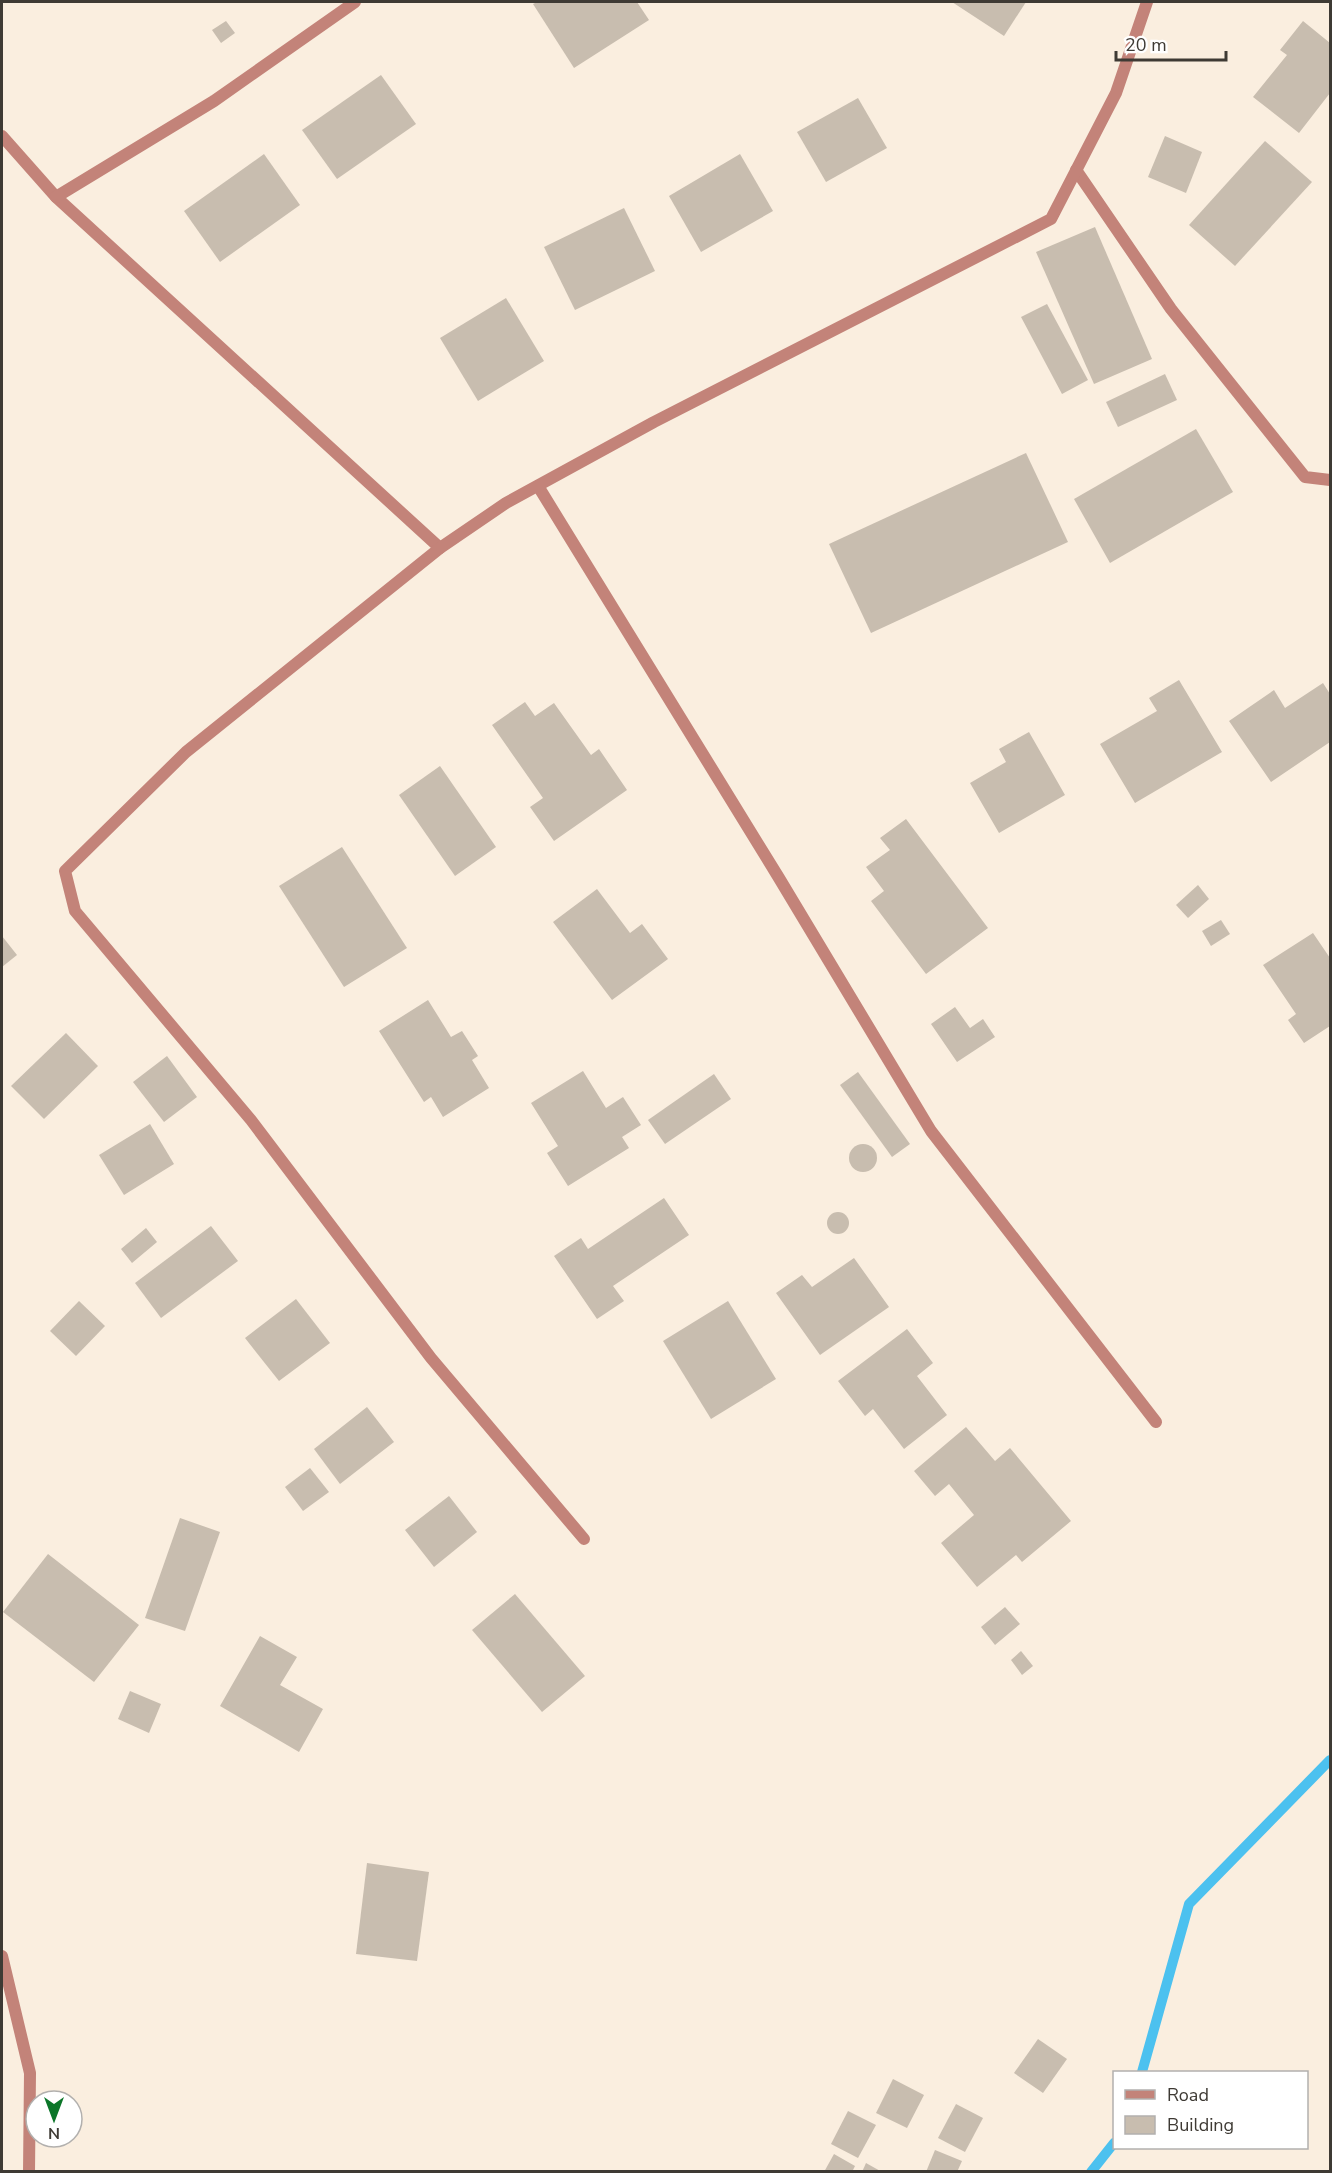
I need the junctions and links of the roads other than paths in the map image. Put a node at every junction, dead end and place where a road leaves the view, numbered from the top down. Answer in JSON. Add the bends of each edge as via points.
{"nodes":[{"id":1,"x":355,"y":2,"type":"edge"},
{"id":2,"x":1147,"y":2,"type":"edge"},
{"id":3,"x":2,"y":136,"type":"edge"},
{"id":4,"x":1076,"y":170,"type":"junction"},
{"id":5,"x":56,"y":197,"type":"junction"},
{"id":6,"x":1330,"y":480,"type":"edge"},
{"id":7,"x":538,"y":486,"type":"junction"},
{"id":8,"x":440,"y":548,"type":"junction"},
{"id":9,"x":1156,"y":1422,"type":"dead end"},
{"id":10,"x":584,"y":1539,"type":"dead end"},
{"id":11,"x":2,"y":1956,"type":"edge"},
{"id":12,"x":29,"y":2172,"type":"edge"}],
"edges":[{"from":1,"to":5,"type":"street","via":[[214,101]]},
{"from":2,"to":4,"type":"street","via":[[1116,93]]},
{"from":3,"to":5,"type":"street"},
{"from":4,"to":6,"type":"street","via":[[1171,309],[1305,477]]},
{"from":4,"to":7,"type":"street","via":[[1051,219],[654,422]]},
{"from":5,"to":8,"type":"street"},
{"from":7,"to":8,"type":"street"},
{"from":7,"to":9,"type":"street","via":[[931,1131]]},
{"from":8,"to":10,"type":"street","via":[[186,752],[65,871],[75,911],[250,1120],[431,1358]]},
{"from":11,"to":12,"type":"street","via":[[30,2073]]}]}
